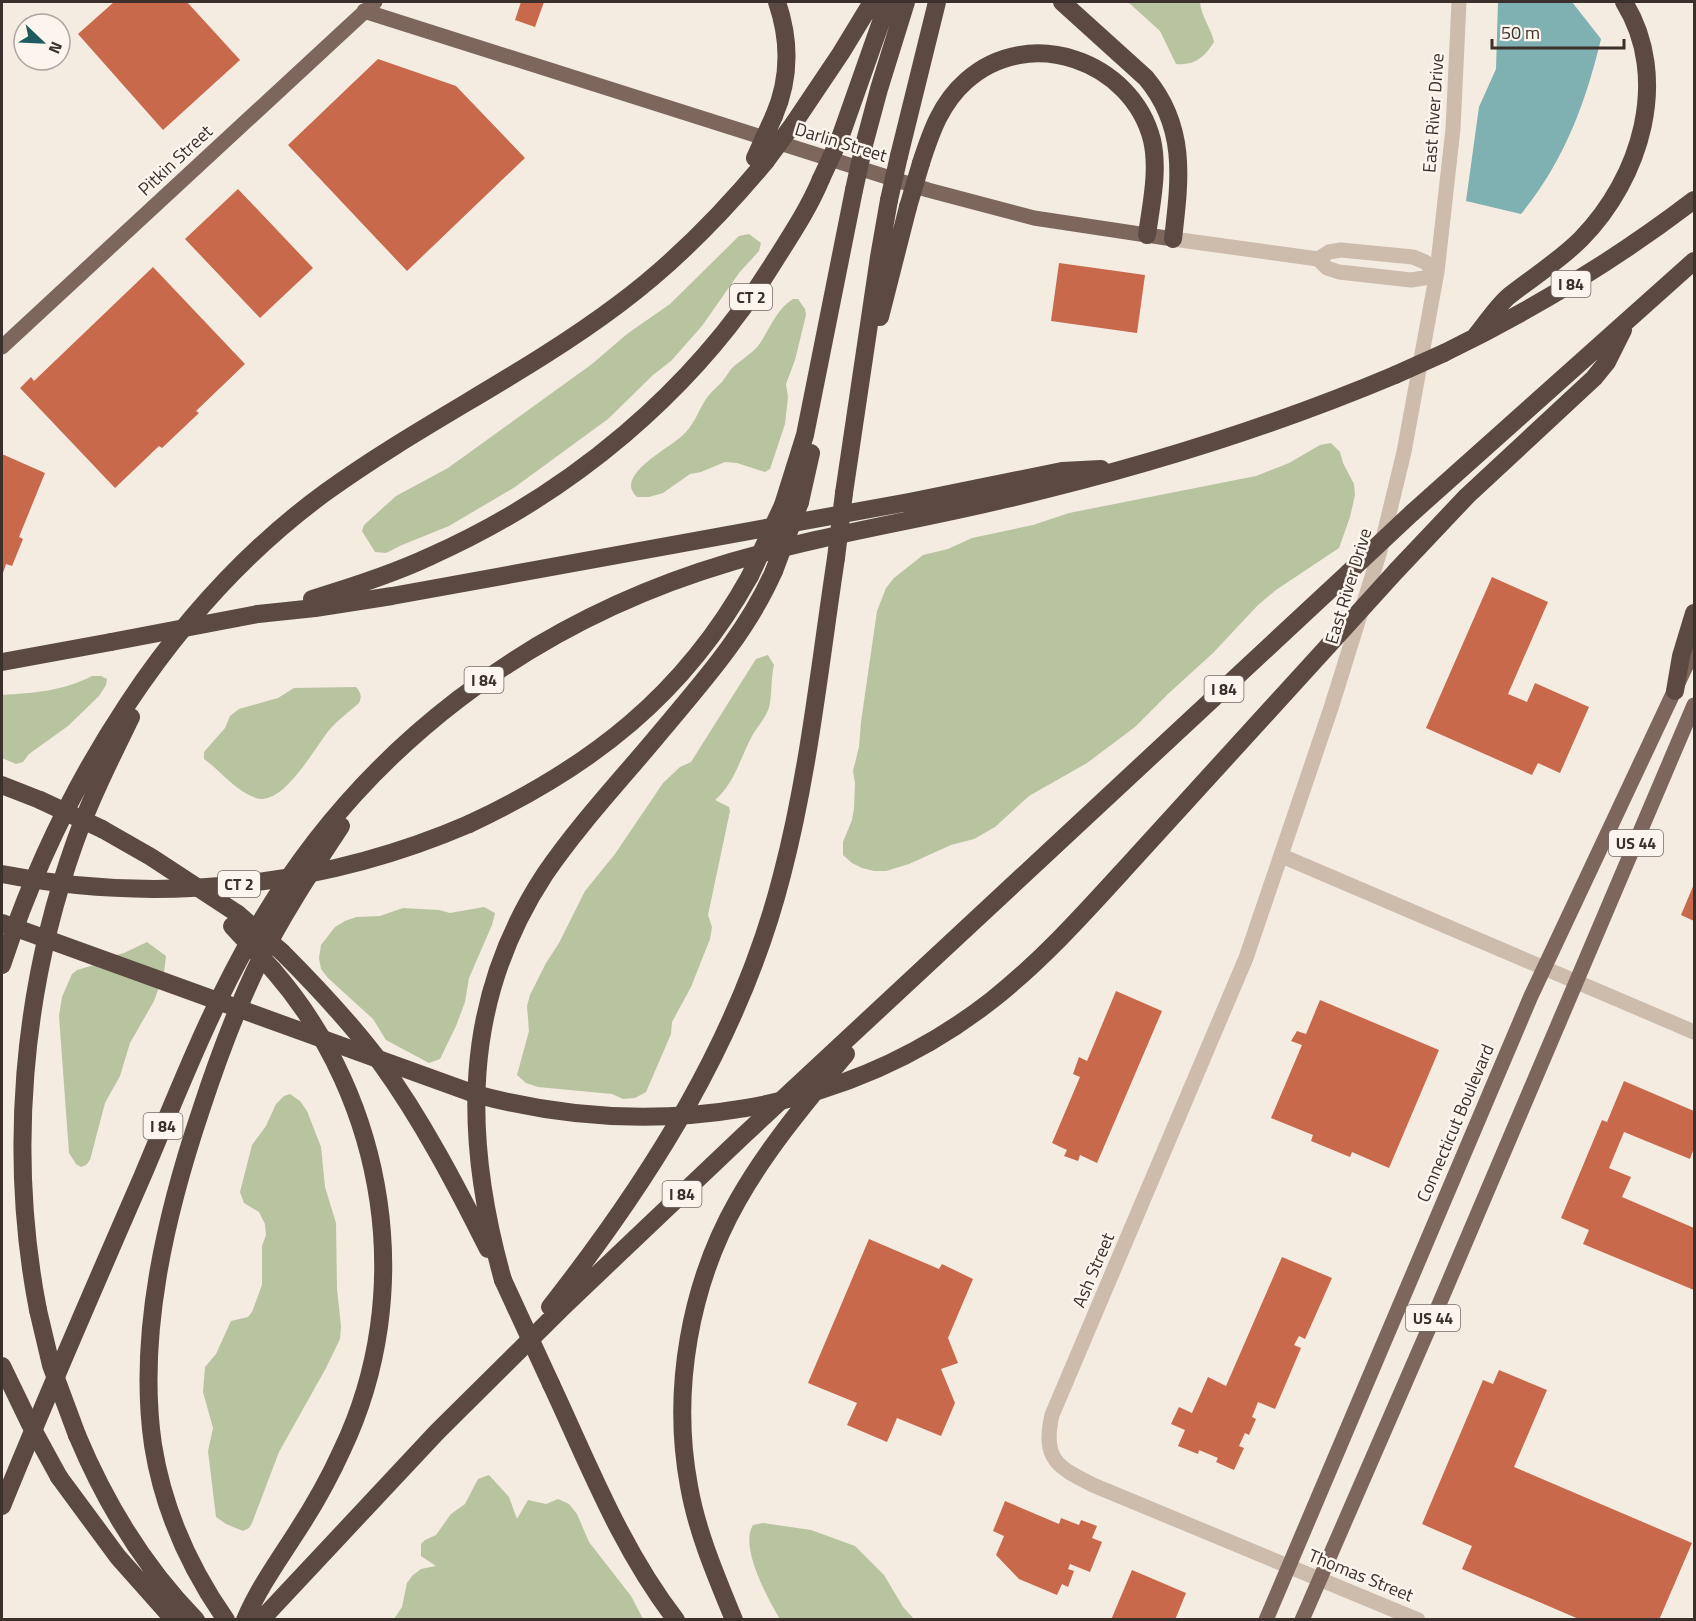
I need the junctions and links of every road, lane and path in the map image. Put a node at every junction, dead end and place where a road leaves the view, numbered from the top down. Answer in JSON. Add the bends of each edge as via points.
{"nodes":[{"id":1,"x":777,"y":2,"type":"edge"},
{"id":2,"x":872,"y":2,"type":"edge"},
{"id":3,"x":888,"y":2,"type":"edge"},
{"id":4,"x":906,"y":2,"type":"edge"},
{"id":5,"x":937,"y":2,"type":"edge"},
{"id":6,"x":1062,"y":2,"type":"edge"},
{"id":7,"x":1459,"y":2,"type":"edge"},
{"id":8,"x":1624,"y":2,"type":"edge"},
{"id":9,"x":370,"y":6,"type":"edge"},
{"id":10,"x":760,"y":159,"type":"junction"},
{"id":11,"x":1693,"y":201,"type":"edge"},
{"id":12,"x":1147,"y":235,"type":"junction"},
{"id":13,"x":1173,"y":239,"type":"junction"},
{"id":14,"x":1318,"y":259,"type":"junction"},
{"id":15,"x":1694,"y":262,"type":"edge"},
{"id":16,"x":1437,"y":272,"type":"junction"},
{"id":17,"x":1626,"y":323,"type":"junction"},
{"id":18,"x":1474,"y":338,"type":"junction"},
{"id":19,"x":2,"y":347,"type":"edge"},
{"id":20,"x":859,"y":388,"type":"junction"},
{"id":21,"x":1121,"y":470,"type":"junction"},
{"id":22,"x":791,"y":504,"type":"junction"},
{"id":23,"x":1695,"y":613,"type":"edge"},
{"id":24,"x":258,"y":614,"type":"junction"},
{"id":25,"x":1695,"y":649,"type":"edge"},
{"id":26,"x":2,"y":662,"type":"edge"},
{"id":27,"x":158,"y":662,"type":"junction"},
{"id":28,"x":1675,"y":691,"type":"junction"},
{"id":29,"x":1695,"y":705,"type":"edge"},
{"id":30,"x":373,"y":774,"type":"junction"},
{"id":31,"x":2,"y":785,"type":"edge"},
{"id":32,"x":1282,"y":856,"type":"junction"},
{"id":33,"x":2,"y":874,"type":"edge"},
{"id":34,"x":235,"y":920,"type":"junction"},
{"id":35,"x":2,"y":923,"type":"edge"},
{"id":36,"x":2,"y":965,"type":"edge"},
{"id":37,"x":1544,"y":967,"type":"junction"},
{"id":38,"x":1577,"y":981,"type":"junction"},
{"id":39,"x":878,"y":1011,"type":"junction"},
{"id":40,"x":1695,"y":1032,"type":"edge"},
{"id":41,"x":503,"y":1280,"type":"junction"},
{"id":42,"x":2,"y":1366,"type":"edge"},
{"id":43,"x":489,"y":1379,"type":"junction"},
{"id":44,"x":2,"y":1506,"type":"edge"},
{"id":45,"x":1289,"y":1566,"type":"junction"},
{"id":46,"x":1320,"y":1580,"type":"junction"},
{"id":47,"x":185,"y":1616,"type":"edge"},
{"id":48,"x":226,"y":1620,"type":"edge"},
{"id":49,"x":245,"y":1620,"type":"edge"},
{"id":50,"x":261,"y":1620,"type":"edge"},
{"id":51,"x":676,"y":1620,"type":"edge"},
{"id":52,"x":734,"y":1620,"type":"edge"},
{"id":53,"x":1266,"y":1620,"type":"edge"},
{"id":54,"x":1302,"y":1620,"type":"edge"},
{"id":55,"x":1418,"y":1620,"type":"edge"}],
"edges":[{"from":1,"to":10,"type":"highway","bridge":true,"via":[[787,60],[784,88]]},
{"from":2,"to":10,"type":"highway","bridge":true,"via":[[794,123]]},
{"from":3,"to":24,"type":"highway","number":"CT 2","bridge":true,"via":[[840,138],[780,253],[728,327],[659,402],[587,464],[471,537],[345,589]]},
{"from":4,"to":22,"type":"highway","bridge":true,"via":[[864,145],[829,315],[817,415]]},
{"from":5,"to":20,"type":"highway","bridge":true,"via":[[889,200]]},
{"from":6,"to":13,"type":"highway","via":[[1146,78],[1169,114],[1179,166]]},
{"from":7,"to":16,"type":"street","name":"East River Drive","via":[[1453,129]]},
{"from":8,"to":18,"type":"highway","via":[[1640,35],[1647,75],[1645,115],[1630,166],[1590,230],[1547,269],[1509,296]]},
{"from":9,"to":12,"type":"main road","name":"Darlin Street","via":[[928,190],[1034,218]]},
{"from":9,"to":19,"type":"main road","name":"Pitkin Street"},
{"from":10,"to":27,"type":"highway","via":[[747,184],[680,253],[616,307],[397,444],[312,503],[229,577]]},
{"from":11,"to":18,"type":"highway","number":"I 84","via":[[1593,270]]},
{"from":12,"to":13,"type":"main road","name":"Darlin Street"},
{"from":12,"to":20,"type":"highway","bridge":true,"via":[[1155,165],[1152,143],[1134,102],[1117,83],[1074,58],[1050,53],[1003,60],[977,73],[960,87],[933,127]]},
{"from":13,"to":14,"type":"street","name":"Darlin Street"},
{"from":14,"to":16,"type":"street","name":"Darlin Street","via":[[1339,272],[1411,280]]},
{"from":14,"to":16,"type":"street","name":"Darlin Street","via":[[1341,250],[1413,257]]},
{"from":15,"to":17,"type":"highway","number":"I 84"},
{"from":16,"to":32,"type":"street","name":"East River Drive","via":[[1404,453],[1380,551]]},
{"from":17,"to":35,"type":"highway","bridge":true,"via":[[1594,378],[1467,496],[1073,926],[1026,972],[976,1012],[922,1046],[858,1076],[804,1095],[726,1112],[675,1117],[582,1115],[521,1106],[475,1094]]},
{"from":17,"to":39,"type":"highway","number":"I 84","bridge":true,"via":[[1412,513]]},
{"from":18,"to":21,"type":"highway","number":"I 84","bridge":true,"via":[[1340,398]]},
{"from":20,"to":43,"type":"highway","bridge":true,"via":[[804,766],[779,888],[760,945],[731,1021],[662,1149],[625,1207]]},
{"from":21,"to":24,"type":"highway","via":[[1062,471],[392,596]]},
{"from":21,"to":30,"type":"highway","number":"I 84","via":[[745,558],[635,595],[564,629],[491,674],[422,728]]},
{"from":22,"to":33,"type":"highway","number":"CT 2","bridge":true,"via":[[726,615],[655,701],[595,753],[554,780],[469,824],[360,861],[235,885],[108,888]]},
{"from":22,"to":41,"type":"highway","bridge":true,"via":[[774,571],[756,607],[717,665],[555,861],[508,944],[483,1028],[475,1108],[481,1185]]},
{"from":23,"to":28,"type":"highway","number":"US 44"},
{"from":24,"to":26,"type":"highway","number":"CT 2","bridge":true},
{"from":25,"to":28,"type":"main road","name":"Connecticut Boulevard"},
{"from":27,"to":36,"type":"highway","via":[[105,740],[69,803],[27,896]]},
{"from":27,"to":47,"type":"highway","bridge":true,"via":[[76,839],[56,900],[39,976],[26,1072],[23,1152],[26,1228],[51,1365],[76,1435],[111,1505]]},
{"from":28,"to":37,"type":"main road","name":"Connecticut Boulevard","number":"US 44"},
{"from":29,"to":38,"type":"main road","number":"US 44"},
{"from":30,"to":44,"type":"highway","number":"I 84","via":[[296,867],[231,975]]},
{"from":30,"to":48,"type":"highway","via":[[290,905],[254,971],[203,1101],[160,1265],[149,1381],[157,1463],[167,1503],[187,1554]]},
{"from":31,"to":34,"type":"highway","bridge":true,"via":[[102,829],[151,857]]},
{"from":32,"to":37,"type":"street"},
{"from":32,"to":45,"type":"street","name":"Ash Street","via":[[1246,958],[1052,1415],[1048,1438],[1053,1460],[1067,1473]]},
{"from":34,"to":41,"type":"highway","bridge":true,"via":[[282,952],[354,1029],[432,1144]]},
{"from":34,"to":49,"type":"highway","bridge":true,"via":[[294,995],[344,1081],[372,1165],[383,1238],[380,1327],[352,1429],[328,1479]]},
{"from":37,"to":38,"type":"street"},
{"from":37,"to":45,"type":"main road","name":"Connecticut Boulevard","number":"US 44"},
{"from":38,"to":40,"type":"street"},
{"from":38,"to":46,"type":"main road","number":"US 44"},
{"from":39,"to":43,"type":"highway","number":"I 84"},
{"from":39,"to":52,"type":"highway","via":[[774,1145],[739,1198],[712,1256],[695,1311],[683,1391],[685,1463],[702,1537]]},
{"from":41,"to":51,"type":"highway","bridge":true,"via":[[627,1545]]},
{"from":42,"to":47,"type":"highway","bridge":true,"via":[[59,1477],[109,1546],[138,1581]]},
{"from":43,"to":50,"type":"highway","number":"I 84"},
{"from":45,"to":46,"type":"street","name":"Thomas Street"},
{"from":45,"to":53,"type":"main road","name":"Connecticut Boulevard","number":"US 44"},
{"from":46,"to":54,"type":"main road","number":"US 44"},
{"from":46,"to":55,"type":"street","name":"Thomas Street"}]}
